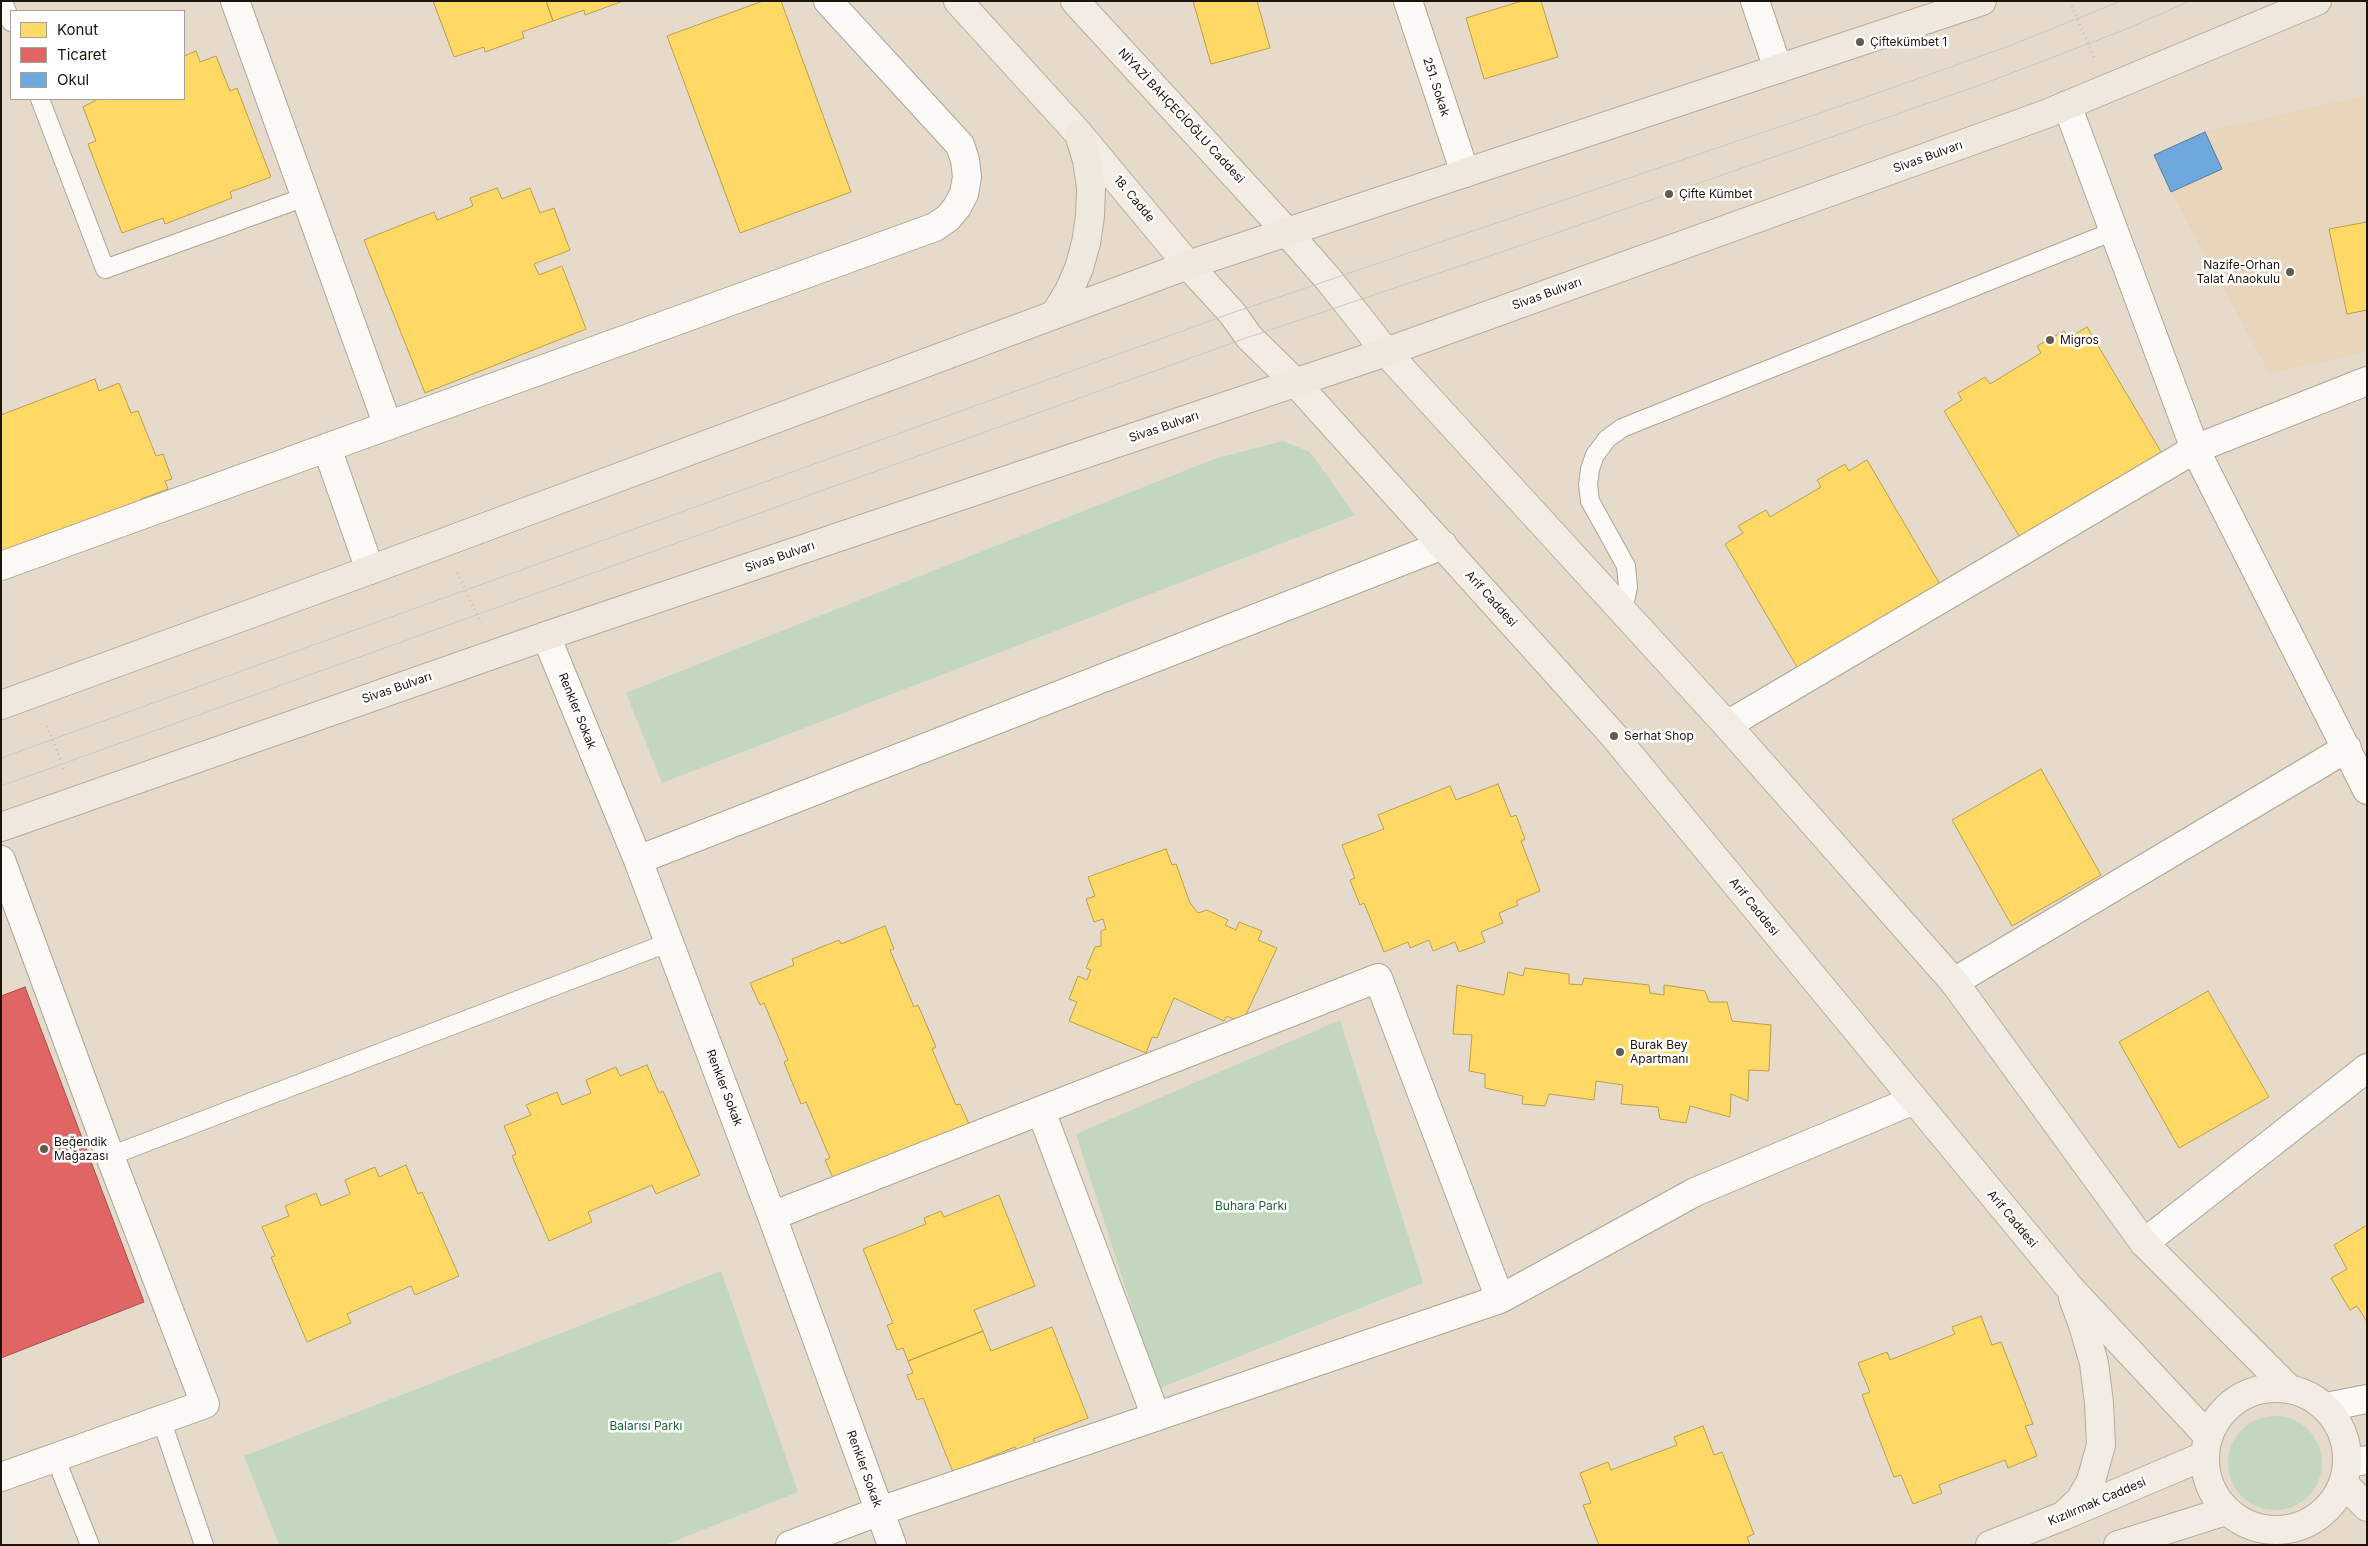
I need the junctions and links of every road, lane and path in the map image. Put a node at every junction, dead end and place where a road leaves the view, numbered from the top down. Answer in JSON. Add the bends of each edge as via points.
{"nodes":[{"id":1,"x":3,"y":1,"type":"edge"},
{"id":2,"x":235,"y":1,"type":"edge"},
{"id":3,"x":828,"y":1,"type":"edge"},
{"id":4,"x":958,"y":1,"type":"edge"},
{"id":5,"x":1075,"y":1,"type":"edge"},
{"id":6,"x":1408,"y":1,"type":"edge"},
{"id":7,"x":1755,"y":1,"type":"edge"},
{"id":8,"x":1982,"y":1,"type":"edge"},
{"id":9,"x":2070,"y":1,"type":"edge"},
{"id":10,"x":2317,"y":1,"type":"edge"},
{"id":11,"x":10,"y":19,"type":"edge"},
{"id":12,"x":1778,"y":69,"type":"junction"},
{"id":13,"x":2107,"y":88,"type":"junction"},
{"id":14,"x":40,"y":100,"type":"edge"},
{"id":15,"x":2068,"y":105,"type":"junction"},
{"id":16,"x":1079,"y":134,"type":"junction"},
{"id":17,"x":1465,"y":173,"type":"junction"},
{"id":18,"x":305,"y":197,"type":"junction"},
{"id":19,"x":1286,"y":231,"type":"junction"},
{"id":20,"x":2114,"y":231,"type":"junction"},
{"id":21,"x":1188,"y":265,"type":"junction"},
{"id":22,"x":1055,"y":314,"type":"junction"},
{"id":23,"x":1386,"y":352,"type":"junction"},
{"id":24,"x":2367,"y":381,"type":"edge"},
{"id":25,"x":1295,"y":382,"type":"junction"},
{"id":26,"x":388,"y":426,"type":"junction"},
{"id":27,"x":327,"y":448,"type":"junction"},
{"id":28,"x":2195,"y":449,"type":"junction"},
{"id":29,"x":443,"y":542,"type":"junction"},
{"id":30,"x":1443,"y":545,"type":"junction"},
{"id":31,"x":1,"y":566,"type":"edge"},
{"id":32,"x":370,"y":570,"type":"junction"},
{"id":33,"x":1619,"y":606,"type":"junction"},
{"id":34,"x":546,"y":636,"type":"junction"},
{"id":35,"x":495,"y":654,"type":"junction"},
{"id":36,"x":32,"y":693,"type":"junction"},
{"id":37,"x":1,"y":705,"type":"edge"},
{"id":38,"x":1727,"y":724,"type":"junction"},
{"id":39,"x":2348,"y":748,"type":"junction"},
{"id":40,"x":2367,"y":790,"type":"edge"},
{"id":41,"x":78,"y":800,"type":"junction"},
{"id":42,"x":1,"y":827,"type":"edge"},
{"id":43,"x":1,"y":860,"type":"edge"},
{"id":44,"x":638,"y":860,"type":"junction"},
{"id":45,"x":670,"y":942,"type":"junction"},
{"id":46,"x":1954,"y":982,"type":"junction"},
{"id":47,"x":2367,"y":1068,"type":"edge"},
{"id":48,"x":1914,"y":1100,"type":"junction"},
{"id":49,"x":1040,"y":1111,"type":"junction"},
{"id":50,"x":110,"y":1156,"type":"junction"},
{"id":51,"x":772,"y":1216,"type":"junction"},
{"id":52,"x":2144,"y":1243,"type":"junction"},
{"id":53,"x":2068,"y":1287,"type":"junction"},
{"id":54,"x":1500,"y":1299,"type":"junction"},
{"id":55,"x":2289,"y":1389,"type":"junction"},
{"id":56,"x":2367,"y":1399,"type":"edge"},
{"id":57,"x":2326,"y":1408,"type":"junction"},
{"id":58,"x":1156,"y":1417,"type":"junction"},
{"id":59,"x":161,"y":1419,"type":"junction"},
{"id":60,"x":2206,"y":1446,"type":"junction"},
{"id":61,"x":56,"y":1457,"type":"junction"},
{"id":62,"x":2353,"y":1469,"type":"edge"},
{"id":63,"x":1,"y":1477,"type":"edge"},
{"id":64,"x":2367,"y":1507,"type":"edge"},
{"id":65,"x":880,"y":1511,"type":"junction"},
{"id":66,"x":2226,"y":1511,"type":"junction"},
{"id":67,"x":2063,"y":1516,"type":"junction"},
{"id":68,"x":2272,"y":1537,"type":"edge"},
{"id":69,"x":90,"y":1545,"type":"edge"},
{"id":70,"x":204,"y":1545,"type":"edge"},
{"id":71,"x":790,"y":1545,"type":"edge"},
{"id":72,"x":892,"y":1545,"type":"edge"},
{"id":73,"x":1990,"y":1545,"type":"edge"},
{"id":74,"x":2118,"y":1545,"type":"edge"}],
"edges":[{"from":1,"to":11,"type":"lane"},
{"from":2,"to":18,"type":"street"},
{"from":3,"to":26,"type":"street","via":[[960,145],[967,177],[964,194],[948,218],[922,233]]},
{"from":4,"to":16,"type":"main road"},
{"from":5,"to":19,"type":"main road","name":"NİYAZİ BAHÇECİOĞLU Caddesi"},
{"from":6,"to":17,"type":"street","name":"251. Sokak"},
{"from":7,"to":12,"type":"street"},
{"from":8,"to":12,"type":"highway"},
{"from":9,"to":13,"type":"path"},
{"from":10,"to":13,"type":"highway","name":"Sivas Bulvarı"},
{"from":12,"to":17,"type":"highway"},
{"from":13,"to":15,"type":"highway","name":"Sivas Bulvarı"},
{"from":14,"to":18,"type":"lane","via":[[105,269]]},
{"from":15,"to":20,"type":"street"},
{"from":15,"to":23,"type":"highway","name":"Sivas Bulvarı"},
{"from":16,"to":21,"type":"main road","name":"18. Cadde"},
{"from":16,"to":22,"type":"highway","via":[[1091,188],[1090,216],[1079,268]]},
{"from":17,"to":19,"type":"highway"},
{"from":18,"to":26,"type":"street"},
{"from":19,"to":21,"type":"highway"},
{"from":19,"to":23,"type":"main road","name":"NİYAZİ BAHÇECİOĞLU Caddesi"},
{"from":20,"to":28,"type":"street"},
{"from":20,"to":33,"type":"lane","via":[[1622,428],[1595,455],[1588,485],[1590,501],[1626,566],[1628,587]]},
{"from":21,"to":22,"type":"highway"},
{"from":21,"to":25,"type":"main road","name":"18. Cadde","via":[[1250,337]]},
{"from":22,"to":29,"type":"highway"},
{"from":23,"to":25,"type":"highway","name":"Sivas Bulvarı"},
{"from":23,"to":33,"type":"main road"},
{"from":24,"to":28,"type":"street"},
{"from":25,"to":30,"type":"main road","name":"Arif Caddesi"},
{"from":25,"to":34,"type":"highway","name":"Sivas Bulvarı"},
{"from":26,"to":27,"type":"street"},
{"from":27,"to":31,"type":"street"},
{"from":27,"to":32,"type":"street"},
{"from":28,"to":38,"type":"street"},
{"from":28,"to":39,"type":"street"},
{"from":29,"to":32,"type":"highway"},
{"from":29,"to":35,"type":"path"},
{"from":30,"to":44,"type":"street"},
{"from":30,"to":48,"type":"main road","name":"Arif Caddesi","via":[[1614,736]]},
{"from":32,"to":36,"type":"highway"},
{"from":33,"to":38,"type":"main road"},
{"from":34,"to":35,"type":"highway","name":"Sivas Bulvarı"},
{"from":34,"to":44,"type":"street","name":"Renkler Sokak"},
{"from":35,"to":41,"type":"highway","name":"Sivas Bulvarı"},
{"from":36,"to":37,"type":"highway"},
{"from":36,"to":41,"type":"path"},
{"from":38,"to":46,"type":"main road"},
{"from":39,"to":40,"type":"street"},
{"from":39,"to":46,"type":"street"},
{"from":41,"to":42,"type":"highway","name":"Sivas Bulvarı"},
{"from":43,"to":50,"type":"street"},
{"from":44,"to":45,"type":"street","name":"Renkler Sokak"},
{"from":45,"to":50,"type":"lane"},
{"from":45,"to":51,"type":"street","name":"Renkler Sokak"},
{"from":46,"to":52,"type":"main road"},
{"from":47,"to":52,"type":"street"},
{"from":48,"to":53,"type":"main road","name":"Arif Caddesi"},
{"from":48,"to":54,"type":"street","via":[[1695,1192]]},
{"from":49,"to":51,"type":"street"},
{"from":49,"to":54,"type":"street","via":[[1378,978]]},
{"from":49,"to":58,"type":"street"},
{"from":50,"to":59,"type":"street","via":[[205,1404]]},
{"from":51,"to":65,"type":"street","name":"Renkler Sokak"},
{"from":52,"to":55,"type":"main road"},
{"from":53,"to":60,"type":"main road","name":"Arif Caddesi"},
{"from":53,"to":67,"type":"main road","via":[[2094,1363],[2101,1445],[2092,1481],[2080,1500]]},
{"from":54,"to":58,"type":"street"},
{"from":55,"to":57,"type":"main road","via":[[2309,1396]]},
{"from":55,"to":60,"type":"main road","via":[[2249,1393],[2232,1404],[2218,1418]]},
{"from":56,"to":57,"type":"street"},
{"from":57,"to":62,"type":"main road","via":[[2338,1424]]},
{"from":58,"to":65,"type":"street"},
{"from":59,"to":61,"type":"street"},
{"from":59,"to":70,"type":"lane"},
{"from":60,"to":66,"type":"main road","via":[[2206,1477]]},
{"from":60,"to":67,"type":"main road","name":"Kızılırmak Caddesi"},
{"from":61,"to":63,"type":"street"},
{"from":61,"to":69,"type":"lane"},
{"from":62,"to":64,"type":"main road"},
{"from":62,"to":68,"type":"main road","via":[[2334,1501],[2320,1516]]},
{"from":65,"to":71,"type":"street"},
{"from":65,"to":72,"type":"street","name":"Renkler Sokak"},
{"from":66,"to":68,"type":"main road"},
{"from":66,"to":74,"type":"main road"},
{"from":67,"to":73,"type":"main road","name":"Kızılırmak Caddesi"}]}
